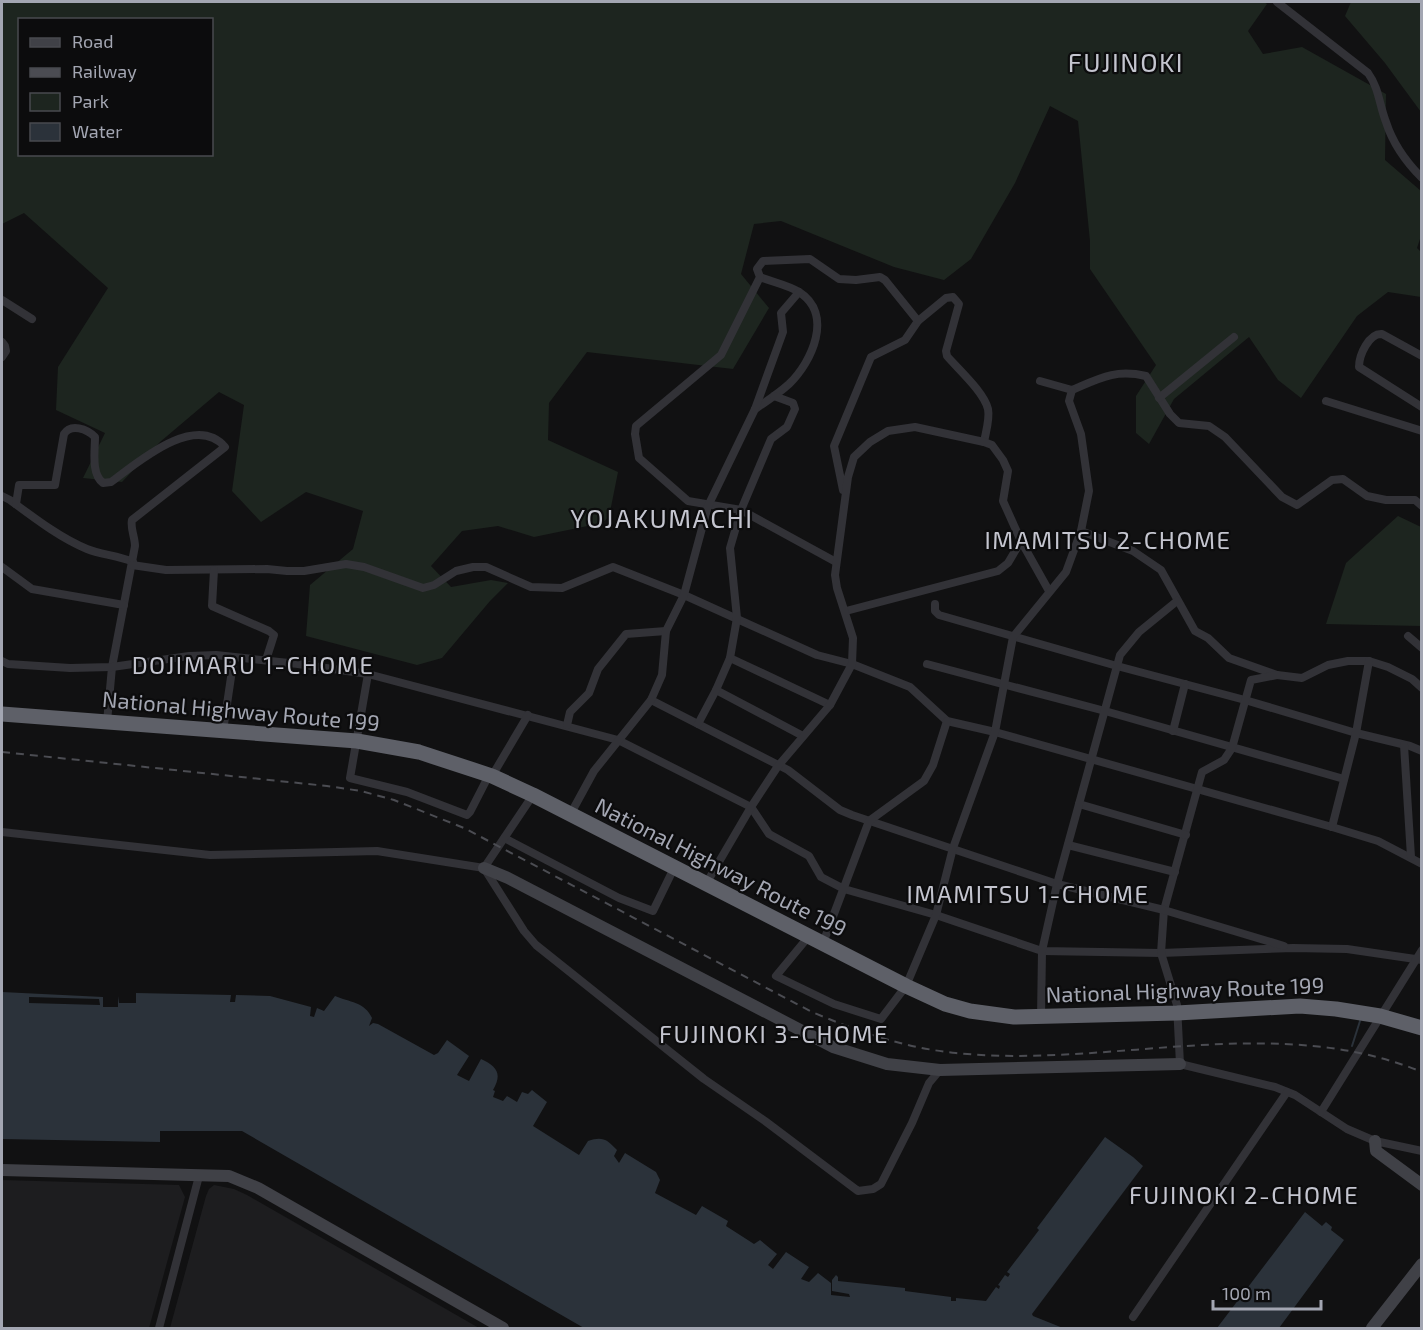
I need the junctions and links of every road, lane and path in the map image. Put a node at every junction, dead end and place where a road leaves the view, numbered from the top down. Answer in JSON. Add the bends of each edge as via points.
{"nodes":[{"id":1,"x":1277,"y":2,"type":"edge"},
{"id":2,"x":1422,"y":178,"type":"edge"},
{"id":3,"x":760,"y":278,"type":"junction"},
{"id":4,"x":799,"y":292,"type":"junction"},
{"id":5,"x":2,"y":300,"type":"edge"},
{"id":6,"x":32,"y":319,"type":"dead end"},
{"id":7,"x":918,"y":321,"type":"junction"},
{"id":8,"x":1234,"y":337,"type":"dead end"},
{"id":9,"x":2,"y":342,"type":"edge"},
{"id":10,"x":1422,"y":356,"type":"edge"},
{"id":11,"x":2,"y":357,"type":"edge"},
{"id":12,"x":1040,"y":381,"type":"dead end"},
{"id":13,"x":1072,"y":390,"type":"junction"},
{"id":14,"x":774,"y":396,"type":"junction"},
{"id":15,"x":1159,"y":398,"type":"junction"},
{"id":16,"x":1326,"y":401,"type":"dead end"},
{"id":17,"x":1422,"y":406,"type":"edge"},
{"id":18,"x":755,"y":409,"type":"junction"},
{"id":19,"x":1422,"y":431,"type":"edge"},
{"id":20,"x":984,"y":442,"type":"junction"},
{"id":21,"x":2,"y":496,"type":"edge"},
{"id":22,"x":845,"y":497,"type":"junction"},
{"id":23,"x":16,"y":504,"type":"junction"},
{"id":24,"x":708,"y":506,"type":"junction"},
{"id":25,"x":1422,"y":506,"type":"edge"},
{"id":26,"x":741,"y":510,"type":"junction"},
{"id":27,"x":1081,"y":531,"type":"junction"},
{"id":28,"x":1022,"y":541,"type":"junction"},
{"id":29,"x":836,"y":562,"type":"junction"},
{"id":30,"x":132,"y":563,"type":"junction"},
{"id":31,"x":2,"y":567,"type":"edge"},
{"id":32,"x":214,"y":570,"type":"junction"},
{"id":33,"x":1049,"y":591,"type":"junction"},
{"id":34,"x":684,"y":595,"type":"junction"},
{"id":35,"x":1177,"y":601,"type":"junction"},
{"id":36,"x":935,"y":604,"type":"dead end"},
{"id":37,"x":124,"y":605,"type":"junction"},
{"id":38,"x":846,"y":611,"type":"junction"},
{"id":39,"x":737,"y":618,"type":"junction"},
{"id":40,"x":666,"y":631,"type":"junction"},
{"id":41,"x":1408,"y":636,"type":"dead end"},
{"id":42,"x":1013,"y":637,"type":"junction"},
{"id":43,"x":1422,"y":648,"type":"edge"},
{"id":44,"x":234,"y":657,"type":"junction"},
{"id":45,"x":730,"y":658,"type":"junction"},
{"id":46,"x":266,"y":660,"type":"junction"},
{"id":47,"x":2,"y":661,"type":"edge"},
{"id":48,"x":1369,"y":661,"type":"junction"},
{"id":49,"x":852,"y":664,"type":"junction"},
{"id":50,"x":927,"y":664,"type":"dead end"},
{"id":51,"x":1117,"y":666,"type":"junction"},
{"id":52,"x":112,"y":667,"type":"junction"},
{"id":53,"x":368,"y":674,"type":"junction"},
{"id":54,"x":1277,"y":675,"type":"junction"},
{"id":55,"x":1185,"y":684,"type":"junction"},
{"id":56,"x":1003,"y":685,"type":"junction"},
{"id":57,"x":1422,"y":688,"type":"edge"},
{"id":58,"x":716,"y":690,"type":"junction"},
{"id":59,"x":651,"y":700,"type":"junction"},
{"id":60,"x":1245,"y":700,"type":"junction"},
{"id":61,"x":830,"y":705,"type":"junction"},
{"id":62,"x":2,"y":706,"type":"edge"},
{"id":63,"x":1105,"y":711,"type":"junction"},
{"id":64,"x":2,"y":714,"type":"edge"},
{"id":65,"x":528,"y":715,"type":"junction"},
{"id":66,"x":107,"y":719,"type":"junction"},
{"id":67,"x":947,"y":721,"type":"junction"},
{"id":68,"x":698,"y":724,"type":"junction"},
{"id":69,"x":567,"y":725,"type":"junction"},
{"id":70,"x":224,"y":728,"type":"junction"},
{"id":71,"x":1173,"y":731,"type":"junction"},
{"id":72,"x":995,"y":732,"type":"junction"},
{"id":73,"x":1356,"y":733,"type":"junction"},
{"id":74,"x":803,"y":736,"type":"junction"},
{"id":75,"x":357,"y":738,"type":"junction"},
{"id":76,"x":618,"y":740,"type":"junction"},
{"id":77,"x":1404,"y":745,"type":"junction"},
{"id":78,"x":1232,"y":748,"type":"junction"},
{"id":79,"x":1422,"y":751,"type":"edge"},
{"id":80,"x":1091,"y":759,"type":"junction"},
{"id":81,"x":778,"y":766,"type":"junction"},
{"id":82,"x":492,"y":774,"type":"junction"},
{"id":83,"x":1344,"y":779,"type":"junction"},
{"id":84,"x":1199,"y":790,"type":"junction"},
{"id":85,"x":532,"y":795,"type":"junction"},
{"id":86,"x":1079,"y":804,"type":"junction"},
{"id":87,"x":751,"y":807,"type":"junction"},
{"id":88,"x":572,"y":812,"type":"junction"},
{"id":89,"x":869,"y":821,"type":"junction"},
{"id":90,"x":1332,"y":827,"type":"junction"},
{"id":91,"x":2,"y":832,"type":"edge"},
{"id":92,"x":1185,"y":835,"type":"junction"},
{"id":93,"x":505,"y":837,"type":"junction"},
{"id":94,"x":1068,"y":845,"type":"junction"},
{"id":95,"x":953,"y":848,"type":"junction"},
{"id":96,"x":1411,"y":857,"type":"junction"},
{"id":97,"x":1422,"y":864,"type":"edge"},
{"id":98,"x":484,"y":868,"type":"junction"},
{"id":99,"x":674,"y":868,"type":"junction"},
{"id":100,"x":1175,"y":872,"type":"junction"},
{"id":101,"x":708,"y":881,"type":"junction"},
{"id":102,"x":1057,"y":884,"type":"junction"},
{"id":103,"x":844,"y":889,"type":"junction"},
{"id":104,"x":1164,"y":910,"type":"junction"},
{"id":105,"x":936,"y":915,"type":"junction"},
{"id":106,"x":808,"y":936,"type":"junction"},
{"id":107,"x":824,"y":939,"type":"junction"},
{"id":108,"x":1293,"y":948,"type":"junction"},
{"id":109,"x":1422,"y":950,"type":"edge"},
{"id":110,"x":1042,"y":951,"type":"junction"},
{"id":111,"x":1161,"y":953,"type":"junction"},
{"id":112,"x":1419,"y":960,"type":"edge"},
{"id":113,"x":907,"y":983,"type":"junction"},
{"id":114,"x":1177,"y":1010,"type":"junction"},
{"id":115,"x":1041,"y":1013,"type":"junction"},
{"id":116,"x":1382,"y":1013,"type":"junction"},
{"id":117,"x":1422,"y":1019,"type":"edge"},
{"id":118,"x":1422,"y":1028,"type":"edge"},
{"id":119,"x":1180,"y":1064,"type":"junction"},
{"id":120,"x":940,"y":1070,"type":"junction"},
{"id":121,"x":1287,"y":1092,"type":"junction"},
{"id":122,"x":1322,"y":1112,"type":"junction"},
{"id":123,"x":1376,"y":1141,"type":"junction"},
{"id":124,"x":1422,"y":1151,"type":"edge"},
{"id":125,"x":2,"y":1170,"type":"edge"},
{"id":126,"x":199,"y":1176,"type":"junction"},
{"id":127,"x":1422,"y":1185,"type":"edge"},
{"id":128,"x":1422,"y":1264,"type":"edge"},
{"id":129,"x":1133,"y":1317,"type":"dead end"},
{"id":130,"x":159,"y":1329,"type":"edge"},
{"id":131,"x":503,"y":1329,"type":"edge"},
{"id":132,"x":1372,"y":1329,"type":"edge"}],
"edges":[{"from":1,"to":2,"type":"street","via":[[1368,73],[1376,84],[1386,124],[1400,153]]},
{"from":3,"to":4,"type":"street"},
{"from":3,"to":7,"type":"street","via":[[757,269],[763,261],[810,259],[839,279],[880,278]]},
{"from":3,"to":24,"type":"street","via":[[721,355],[636,426],[639,458],[643,463],[688,501]]},
{"from":4,"to":14,"type":"street","via":[[814,308],[819,322],[816,336],[807,361]]},
{"from":4,"to":18,"type":"street","via":[[781,313],[783,332]]},
{"from":5,"to":6,"type":"street"},
{"from":7,"to":20,"type":"street","via":[[946,298],[957,300],[946,351],[988,407]]},
{"from":7,"to":22,"type":"street","via":[[905,340],[871,357],[853,396],[834,446]]},
{"from":8,"to":15,"type":"street"},
{"from":9,"to":11,"type":"street","via":[[6,351]]},
{"from":10,"to":17,"type":"street","via":[[1376,333],[1359,362],[1359,367]]},
{"from":12,"to":13,"type":"street"},
{"from":13,"to":15,"type":"street","via":[[1105,376],[1128,372],[1146,376]]},
{"from":13,"to":27,"type":"street","via":[[1069,401],[1081,435],[1089,491]]},
{"from":14,"to":18,"type":"street"},
{"from":14,"to":26,"type":"street","via":[[793,403],[795,409],[786,427],[771,439]]},
{"from":15,"to":25,"type":"street","via":[[1179,423],[1209,426],[1225,437],[1282,497],[1297,505],[1332,480],[1343,480],[1367,496],[1415,500]]},
{"from":16,"to":19,"type":"street"},
{"from":18,"to":24,"type":"street"},
{"from":20,"to":22,"type":"street","via":[[915,427],[888,431],[854,457]]},
{"from":20,"to":28,"type":"street","via":[[992,445],[1008,471],[1004,501]]},
{"from":21,"to":23,"type":"street"},
{"from":22,"to":29,"type":"street"},
{"from":23,"to":30,"type":"street","via":[[88,550],[123,557]]},
{"from":23,"to":30,"type":"street","via":[[19,485],[55,485],[64,435],[72,428],[95,437],[96,469],[103,483],[111,482],[172,441],[204,436],[219,441],[225,447],[132,520]]},
{"from":24,"to":26,"type":"street"},
{"from":24,"to":34,"type":"street"},
{"from":26,"to":29,"type":"street"},
{"from":26,"to":39,"type":"street","via":[[730,549]]},
{"from":27,"to":33,"type":"street","via":[[1066,572]]},
{"from":27,"to":35,"type":"street","via":[[1133,551],[1153,564],[1161,570]]},
{"from":28,"to":33,"type":"street"},
{"from":28,"to":38,"type":"street","via":[[998,571]]},
{"from":29,"to":38,"type":"street","via":[[837,588]]},
{"from":30,"to":32,"type":"street","via":[[166,570]]},
{"from":30,"to":37,"type":"street"},
{"from":31,"to":37,"type":"street","via":[[32,589]]},
{"from":32,"to":34,"type":"street","via":[[304,570],[346,564],[423,588],[456,571],[486,567],[531,587],[562,588],[613,567]]},
{"from":32,"to":46,"type":"street","via":[[212,606],[274,635]]},
{"from":33,"to":42,"type":"street"},
{"from":34,"to":39,"type":"street"},
{"from":34,"to":40,"type":"street"},
{"from":35,"to":51,"type":"street","via":[[1133,638]]},
{"from":35,"to":54,"type":"street","via":[[1195,631],[1229,658]]},
{"from":36,"to":42,"type":"street","via":[[939,615]]},
{"from":37,"to":52,"type":"street"},
{"from":38,"to":49,"type":"street","via":[[853,638]]},
{"from":39,"to":45,"type":"street"},
{"from":39,"to":49,"type":"street","via":[[817,655]]},
{"from":40,"to":59,"type":"street","via":[[662,675]]},
{"from":40,"to":69,"type":"street","via":[[626,634],[598,669],[589,693],[570,712]]},
{"from":41,"to":43,"type":"street"},
{"from":42,"to":51,"type":"street"},
{"from":42,"to":56,"type":"street"},
{"from":44,"to":46,"type":"street"},
{"from":44,"to":52,"type":"street","via":[[189,656]]},
{"from":44,"to":70,"type":"street"},
{"from":45,"to":58,"type":"street"},
{"from":45,"to":61,"type":"street"},
{"from":46,"to":53,"type":"street"},
{"from":47,"to":52,"type":"street","via":[[70,668]]},
{"from":48,"to":54,"type":"street","via":[[1328,665],[1302,678]]},
{"from":48,"to":57,"type":"street","via":[[1412,679]]},
{"from":48,"to":73,"type":"street"},
{"from":49,"to":61,"type":"street"},
{"from":49,"to":67,"type":"street","via":[[910,687]]},
{"from":50,"to":56,"type":"street"},
{"from":51,"to":55,"type":"street"},
{"from":51,"to":63,"type":"street"},
{"from":52,"to":66,"type":"street"},
{"from":53,"to":65,"type":"street"},
{"from":53,"to":75,"type":"street"},
{"from":54,"to":60,"type":"street","via":[[1251,680]]},
{"from":55,"to":60,"type":"street"},
{"from":55,"to":71,"type":"street"},
{"from":56,"to":63,"type":"street"},
{"from":56,"to":72,"type":"street"},
{"from":58,"to":68,"type":"street"},
{"from":58,"to":74,"type":"street"},
{"from":59,"to":68,"type":"street"},
{"from":59,"to":76,"type":"street"},
{"from":60,"to":73,"type":"street"},
{"from":60,"to":78,"type":"street"},
{"from":61,"to":74,"type":"street"},
{"from":62,"to":66,"type":"highway","name":"National Highway Route 199"},
{"from":63,"to":71,"type":"street"},
{"from":63,"to":80,"type":"street"},
{"from":64,"to":66,"type":"highway","name":"National Highway Route 199"},
{"from":65,"to":69,"type":"street"},
{"from":65,"to":82,"type":"street"},
{"from":66,"to":70,"type":"highway","name":"National Highway Route 199"},
{"from":67,"to":72,"type":"street"},
{"from":67,"to":89,"type":"street","via":[[924,781]]},
{"from":68,"to":81,"type":"street"},
{"from":69,"to":76,"type":"street"},
{"from":70,"to":75,"type":"highway","name":"National Highway Route 199"},
{"from":71,"to":78,"type":"street"},
{"from":72,"to":80,"type":"street"},
{"from":72,"to":95,"type":"street"},
{"from":73,"to":77,"type":"street"},
{"from":73,"to":83,"type":"street"},
{"from":74,"to":81,"type":"street"},
{"from":75,"to":82,"type":"highway","name":"National Highway Route 199"},
{"from":75,"to":82,"type":"street","via":[[350,778],[407,792],[466,815]]},
{"from":76,"to":87,"type":"street"},
{"from":76,"to":88,"type":"street","via":[[594,771]]},
{"from":77,"to":79,"type":"street"},
{"from":77,"to":96,"type":"street"},
{"from":78,"to":83,"type":"street"},
{"from":78,"to":84,"type":"street","via":[[1224,760],[1202,772]]},
{"from":80,"to":84,"type":"street"},
{"from":80,"to":86,"type":"street"},
{"from":81,"to":87,"type":"street"},
{"from":81,"to":89,"type":"street","via":[[840,810]]},
{"from":82,"to":85,"type":"highway","name":"National Highway Route 199"},
{"from":82,"to":88,"type":"highway","name":"National Highway Route 199"},
{"from":83,"to":90,"type":"street"},
{"from":84,"to":90,"type":"street"},
{"from":84,"to":92,"type":"street"},
{"from":85,"to":88,"type":"highway","name":"National Highway Route 199"},
{"from":85,"to":93,"type":"street"},
{"from":86,"to":92,"type":"street"},
{"from":86,"to":94,"type":"street"},
{"from":87,"to":101,"type":"street"},
{"from":87,"to":103,"type":"street","via":[[769,834],[809,856],[822,877]]},
{"from":88,"to":99,"type":"highway","name":"National Highway Route 199"},
{"from":88,"to":101,"type":"highway","name":"National Highway Route 199"},
{"from":89,"to":95,"type":"street"},
{"from":89,"to":103,"type":"street"},
{"from":90,"to":96,"type":"street"},
{"from":91,"to":98,"type":"street","via":[[210,855],[377,851]]},
{"from":92,"to":100,"type":"street"},
{"from":93,"to":98,"type":"street"},
{"from":93,"to":99,"type":"street","via":[[619,898],[653,911]]},
{"from":94,"to":100,"type":"street"},
{"from":94,"to":102,"type":"street"},
{"from":95,"to":102,"type":"street"},
{"from":95,"to":105,"type":"street"},
{"from":96,"to":97,"type":"street"},
{"from":98,"to":120,"type":"street","via":[[833,1047],[887,1064]]},
{"from":98,"to":120,"type":"street","via":[[536,945],[704,1079],[858,1191],[881,1184],[929,1083]]},
{"from":99,"to":101,"type":"highway","name":"National Highway Route 199"},
{"from":100,"to":104,"type":"street"},
{"from":101,"to":106,"type":"highway","name":"National Highway Route 199"},
{"from":101,"to":107,"type":"highway","name":"National Highway Route 199"},
{"from":102,"to":104,"type":"street"},
{"from":102,"to":110,"type":"street"},
{"from":103,"to":105,"type":"street"},
{"from":103,"to":107,"type":"street"},
{"from":104,"to":108,"type":"street"},
{"from":104,"to":111,"type":"street"},
{"from":105,"to":110,"type":"street"},
{"from":105,"to":113,"type":"street"},
{"from":106,"to":107,"type":"highway","name":"National Highway Route 199"},
{"from":106,"to":113,"type":"street","via":[[776,976],[834,1004],[881,1018]]},
{"from":107,"to":113,"type":"highway","name":"National Highway Route 199"},
{"from":108,"to":111,"type":"street"},
{"from":108,"to":112,"type":"street","via":[[1347,949]]},
{"from":109,"to":112,"type":"street"},
{"from":110,"to":111,"type":"street"},
{"from":110,"to":115,"type":"street"},
{"from":111,"to":114,"type":"street"},
{"from":112,"to":116,"type":"street"},
{"from":113,"to":115,"type":"highway","name":"National Highway Route 199","via":[[945,1004],[970,1011],[1014,1017]]},
{"from":114,"to":115,"type":"highway","name":"National Highway Route 199"},
{"from":114,"to":116,"type":"highway","name":"National Highway Route 199","via":[[1300,1006]]},
{"from":114,"to":119,"type":"street"},
{"from":116,"to":117,"type":"highway","name":"National Highway Route 199"},
{"from":116,"to":118,"type":"highway","name":"National Highway Route 199"},
{"from":116,"to":122,"type":"street"},
{"from":119,"to":120,"type":"street"},
{"from":119,"to":121,"type":"street"},
{"from":121,"to":122,"type":"street"},
{"from":121,"to":129,"type":"street"},
{"from":122,"to":123,"type":"street","via":[[1347,1129]]},
{"from":123,"to":124,"type":"street"},
{"from":123,"to":127,"type":"street","via":[[1376,1151]]},
{"from":125,"to":126,"type":"street"},
{"from":126,"to":130,"type":"street"},
{"from":126,"to":131,"type":"street","via":[[229,1176],[258,1188]]},
{"from":128,"to":132,"type":"street"}]}
